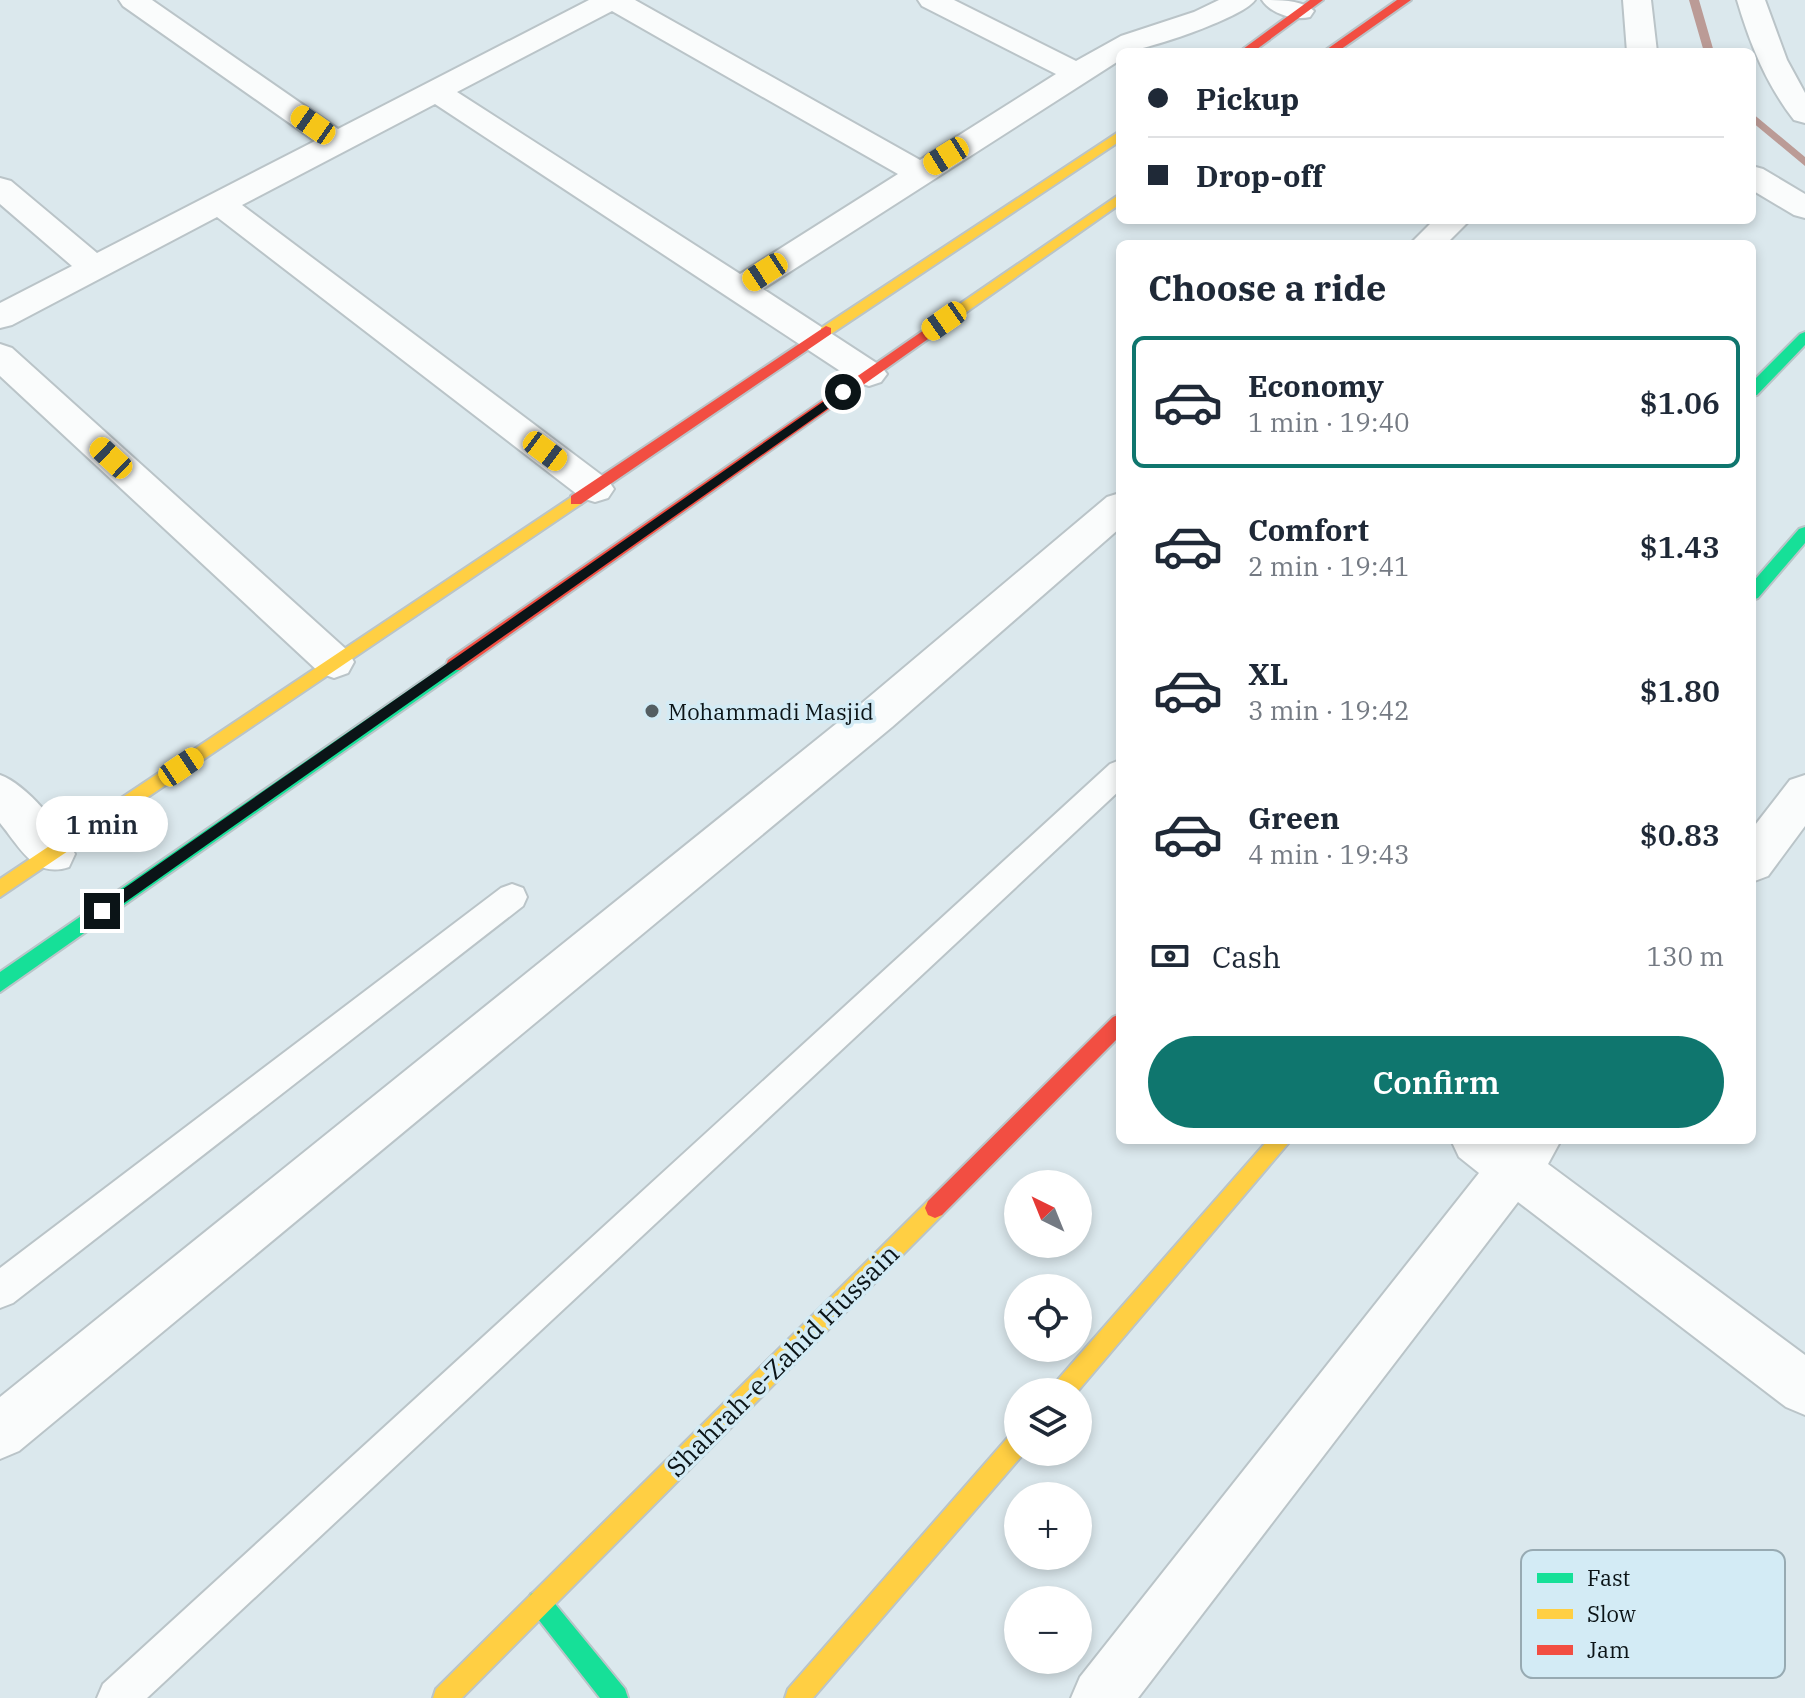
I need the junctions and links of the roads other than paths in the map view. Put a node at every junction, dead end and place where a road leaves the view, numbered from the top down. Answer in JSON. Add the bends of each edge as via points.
{"nodes":[{"id":1,"x":133,"y":0,"type":"edge"},
{"id":2,"x":613,"y":0,"type":"edge"},
{"id":3,"x":932,"y":0,"type":"edge"},
{"id":4,"x":1241,"y":0,"type":"edge"},
{"id":5,"x":1405,"y":0,"type":"edge"},
{"id":6,"x":1637,"y":0,"type":"edge"},
{"id":7,"x":1751,"y":0,"type":"edge"},
{"id":8,"x":1298,"y":4,"type":"edge"},
{"id":9,"x":1121,"y":48,"type":"edge"},
{"id":10,"x":1249,"y":48,"type":"edge"},
{"id":11,"x":1335,"y":48,"type":"edge"},
{"id":12,"x":1642,"y":48,"type":"edge"},
{"id":13,"x":1116,"y":51,"type":"edge"},
{"id":14,"x":1077,"y":73,"type":"junction"},
{"id":15,"x":436,"y":91,"type":"junction"},
{"id":16,"x":1805,"y":114,"type":"edge"},
{"id":17,"x":1116,"y":138,"type":"edge"},
{"id":18,"x":337,"y":142,"type":"junction"},
{"id":19,"x":920,"y":173,"type":"junction"},
{"id":20,"x":1756,"y":178,"type":"edge"},
{"id":21,"x":0,"y":188,"type":"edge"},
{"id":22,"x":1116,"y":201,"type":"edge"},
{"id":23,"x":219,"y":203,"type":"junction"},
{"id":24,"x":1805,"y":208,"type":"edge"},
{"id":25,"x":1449,"y":224,"type":"edge"},
{"id":26,"x":1431,"y":240,"type":"edge"},
{"id":27,"x":95,"y":268,"type":"junction"},
{"id":28,"x":740,"y":289,"type":"junction"},
{"id":29,"x":0,"y":317,"type":"edge"},
{"id":30,"x":811,"y":337,"type":"junction"},
{"id":31,"x":1805,"y":337,"type":"edge"},
{"id":32,"x":0,"y":356,"type":"edge"},
{"id":33,"x":869,"y":374,"type":"junction"},
{"id":34,"x":1756,"y":387,"type":"edge"},
{"id":35,"x":595,"y":489,"type":"junction"},
{"id":36,"x":1116,"y":510,"type":"edge"},
{"id":37,"x":1803,"y":538,"type":"edge"},
{"id":38,"x":1756,"y":590,"type":"edge"},
{"id":39,"x":334,"y":662,"type":"junction"},
{"id":40,"x":1116,"y":776,"type":"edge"},
{"id":41,"x":0,"y":793,"type":"edge"},
{"id":42,"x":1805,"y":793,"type":"edge"},
{"id":43,"x":1771,"y":843,"type":"edge"},
{"id":44,"x":53,"y":854,"type":"junction"},
{"id":45,"x":0,"y":889,"type":"edge"},
{"id":46,"x":512,"y":897,"type":"dead end"},
{"id":47,"x":0,"y":983,"type":"edge"},
{"id":48,"x":1116,"y":1027,"type":"edge"},
{"id":49,"x":1278,"y":1144,"type":"edge"},
{"id":50,"x":1509,"y":1149,"type":"edge"},
{"id":51,"x":0,"y":1290,"type":"edge"},
{"id":52,"x":1074,"y":1378,"type":"edge"},
{"id":53,"x":1805,"y":1388,"type":"edge"},
{"id":54,"x":0,"y":1432,"type":"edge"},
{"id":55,"x":1004,"y":1459,"type":"edge"},
{"id":56,"x":539,"y":1602,"type":"junction"},
{"id":57,"x":117,"y":1698,"type":"edge"},
{"id":58,"x":445,"y":1698,"type":"edge"},
{"id":59,"x":616,"y":1698,"type":"edge"},
{"id":60,"x":797,"y":1698,"type":"edge"},
{"id":61,"x":1101,"y":1698,"type":"edge"}],
"edges":[{"from":1,"to":18,"type":"street"},
{"from":2,"to":15,"type":"street"},
{"from":2,"to":19,"type":"street"},
{"from":3,"to":14,"type":"street"},
{"from":4,"to":9,"type":"street"},
{"from":5,"to":11,"type":"street"},
{"from":6,"to":12,"type":"street"},
{"from":7,"to":16,"type":"street","via":[[1759,30],[1792,99]]},
{"from":8,"to":10,"type":"street"},
{"from":13,"to":14,"type":"street"},
{"from":14,"to":19,"type":"street"},
{"from":15,"to":18,"type":"street"},
{"from":15,"to":28,"type":"street"},
{"from":17,"to":30,"type":"street"},
{"from":18,"to":23,"type":"street"},
{"from":19,"to":28,"type":"street"},
{"from":20,"to":24,"type":"street"},
{"from":21,"to":27,"type":"street"},
{"from":22,"to":33,"type":"street"},
{"from":23,"to":27,"type":"street"},
{"from":23,"to":35,"type":"street"},
{"from":25,"to":26,"type":"street"},
{"from":27,"to":29,"type":"street"},
{"from":28,"to":30,"type":"street"},
{"from":30,"to":33,"type":"street"},
{"from":30,"to":35,"type":"street"},
{"from":31,"to":34,"type":"street"},
{"from":32,"to":39,"type":"street"},
{"from":33,"to":47,"type":"street"},
{"from":35,"to":39,"type":"street"},
{"from":36,"to":54,"type":"street","via":[[877,715]]},
{"from":37,"to":38,"type":"street"},
{"from":39,"to":44,"type":"street"},
{"from":40,"to":57,"type":"lane"},
{"from":41,"to":44,"type":"street"},
{"from":42,"to":43,"type":"street"},
{"from":44,"to":45,"type":"street"},
{"from":46,"to":51,"type":"lane"},
{"from":48,"to":56,"type":"street","name":"Shahrah-e-Zahid Hussain"},
{"from":49,"to":52,"type":"street"},
{"from":50,"to":53,"type":"street"},
{"from":50,"to":61,"type":"street"},
{"from":55,"to":60,"type":"street"},
{"from":56,"to":58,"type":"street","name":"Shahrah-e-Zahid Hussain"},
{"from":56,"to":59,"type":"street"}]}
